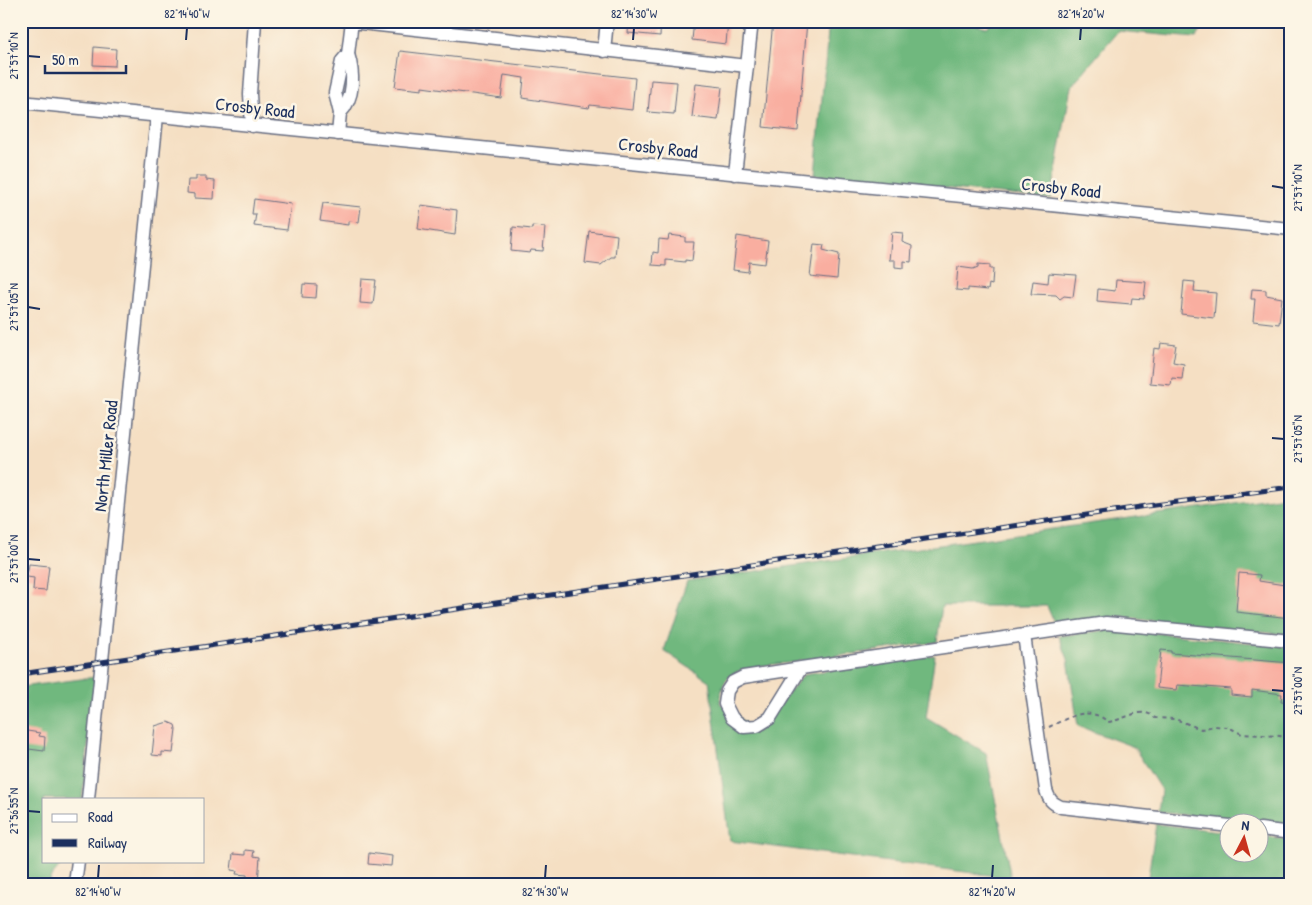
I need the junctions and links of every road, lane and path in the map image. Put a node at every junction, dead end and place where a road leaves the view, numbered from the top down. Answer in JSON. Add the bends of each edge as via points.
{"nodes":[{"id":1,"x":255,"y":21,"type":"edge"},
{"id":2,"x":608,"y":21,"type":"edge"},
{"id":3,"x":752,"y":21,"type":"edge"},
{"id":4,"x":352,"y":22,"type":"edge"},
{"id":5,"x":604,"y":51,"type":"junction"},
{"id":6,"x":747,"y":66,"type":"junction"},
{"id":7,"x":21,"y":102,"type":"edge"},
{"id":8,"x":157,"y":116,"type":"junction"},
{"id":9,"x":252,"y":126,"type":"junction"},
{"id":10,"x":338,"y":134,"type":"junction"},
{"id":11,"x":735,"y":174,"type":"junction"},
{"id":12,"x":1291,"y":229,"type":"edge"},
{"id":13,"x":1024,"y":635,"type":"junction"},
{"id":14,"x":1291,"y":641,"type":"edge"},
{"id":15,"x":801,"y":668,"type":"junction"},
{"id":16,"x":1038,"y":732,"type":"junction"},
{"id":17,"x":1291,"y":740,"type":"edge"},
{"id":18,"x":88,"y":798,"type":"edge"},
{"id":19,"x":1220,"y":825,"type":"edge"},
{"id":20,"x":1270,"y":831,"type":"edge"},
{"id":21,"x":1291,"y":833,"type":"edge"},
{"id":22,"x":78,"y":862,"type":"edge"},
{"id":23,"x":75,"y":884,"type":"edge"}],
"edges":[{"from":1,"to":9,"type":"street","via":[[250,94]]},
{"from":2,"to":5,"type":"street"},
{"from":3,"to":6,"type":"street"},
{"from":4,"to":5,"type":"street"},
{"from":4,"to":10,"type":"street","via":[[348,54],[342,61],[345,74],[335,93],[340,113]]},
{"from":5,"to":6,"type":"street"},
{"from":6,"to":11,"type":"street"},
{"from":7,"to":8,"type":"street","name":"Crosby Road"},
{"from":8,"to":9,"type":"street","name":"Crosby Road"},
{"from":8,"to":18,"type":"street","name":"North Miller Road"},
{"from":9,"to":10,"type":"street","name":"Crosby Road"},
{"from":10,"to":11,"type":"street","name":"Crosby Road"},
{"from":11,"to":12,"type":"street","name":"Crosby Road"},
{"from":13,"to":14,"type":"street","via":[[1117,623]]},
{"from":13,"to":15,"type":"street"},
{"from":13,"to":16,"type":"street"},
{"from":15,"to":15,"type":"street","via":[[743,677],[733,682],[727,690],[725,704],[732,718],[744,726],[757,726],[770,718]]},
{"from":16,"to":17,"type":"path","via":[[1080,712],[1089,711],[1108,722],[1123,720],[1139,712],[1155,718],[1175,719],[1201,730],[1214,726],[1228,727],[1242,734],[1280,736]]},
{"from":16,"to":19,"type":"street","via":[[1046,790],[1054,804]]},
{"from":20,"to":21,"type":"street"},
{"from":22,"to":23,"type":"street"}]}
